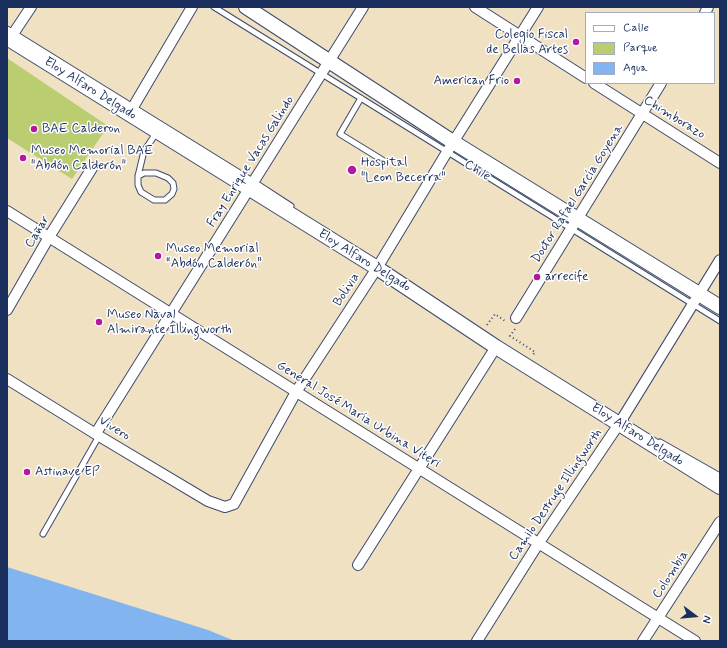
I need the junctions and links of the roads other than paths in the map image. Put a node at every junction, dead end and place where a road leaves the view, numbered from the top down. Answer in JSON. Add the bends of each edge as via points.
{"nodes":[{"id":1,"x":31,"y":7,"type":"edge"},
{"id":2,"x":192,"y":7,"type":"edge"},
{"id":3,"x":214,"y":7,"type":"edge"},
{"id":4,"x":246,"y":7,"type":"edge"},
{"id":5,"x":364,"y":7,"type":"edge"},
{"id":6,"x":475,"y":7,"type":"edge"},
{"id":7,"x":538,"y":7,"type":"edge"},
{"id":8,"x":9,"y":35,"type":"edge"},
{"id":9,"x":520,"y":35,"type":"junction"},
{"id":10,"x":330,"y":61,"type":"junction"},
{"id":11,"x":322,"y":74,"type":"junction"},
{"id":12,"x":585,"y":77,"type":"edge"},
{"id":13,"x":596,"y":84,"type":"edge"},
{"id":14,"x":660,"y":84,"type":"edge"},
{"id":15,"x":361,"y":98,"type":"junction"},
{"id":16,"x":131,"y":110,"type":"junction"},
{"id":17,"x":642,"y":114,"type":"junction"},
{"id":18,"x":157,"y":131,"type":"junction"},
{"id":19,"x":450,"y":147,"type":"junction"},
{"id":20,"x":384,"y":161,"type":"dead end"},
{"id":21,"x":720,"y":162,"type":"edge"},
{"id":22,"x":92,"y":168,"type":"dead end"},
{"id":23,"x":138,"y":176,"type":"junction"},
{"id":24,"x":252,"y":186,"type":"junction"},
{"id":25,"x":294,"y":208,"type":"dead end"},
{"id":26,"x":7,"y":211,"type":"edge"},
{"id":27,"x":313,"y":221,"type":"dead end"},
{"id":28,"x":575,"y":224,"type":"junction"},
{"id":29,"x":49,"y":237,"type":"junction"},
{"id":30,"x":720,"y":260,"type":"edge"},
{"id":31,"x":378,"y":266,"type":"junction"},
{"id":32,"x":696,"y":299,"type":"junction"},
{"id":33,"x":720,"y":307,"type":"edge"},
{"id":34,"x":7,"y":310,"type":"edge"},
{"id":35,"x":171,"y":313,"type":"junction"},
{"id":36,"x":720,"y":321,"type":"edge"},
{"id":37,"x":514,"y":322,"type":"road end"},
{"id":38,"x":484,"y":331,"type":"road end"},
{"id":39,"x":496,"y":347,"type":"junction"},
{"id":40,"x":529,"y":361,"type":"road end"},
{"id":41,"x":7,"y":379,"type":"edge"},
{"id":42,"x":296,"y":392,"type":"junction"},
{"id":43,"x":620,"y":422,"type":"junction"},
{"id":44,"x":641,"y":431,"type":"dead end"},
{"id":45,"x":97,"y":434,"type":"junction"},
{"id":46,"x":654,"y":438,"type":"dead end"},
{"id":47,"x":419,"y":469,"type":"junction"},
{"id":48,"x":720,"y":476,"type":"edge"},
{"id":49,"x":720,"y":487,"type":"edge"},
{"id":50,"x":208,"y":501,"type":"joint"},
{"id":51,"x":720,"y":522,"type":"edge"},
{"id":52,"x":44,"y":534,"type":"dead end"},
{"id":53,"x":538,"y":544,"type":"junction"},
{"id":54,"x":358,"y":565,"type":"dead end"},
{"id":55,"x":658,"y":619,"type":"junction"},
{"id":56,"x":477,"y":641,"type":"edge"},
{"id":57,"x":643,"y":641,"type":"edge"},
{"id":58,"x":695,"y":641,"type":"edge"}],
"edges":[{"from":1,"to":8,"type":"street"},
{"from":2,"to":16,"type":"street"},
{"from":3,"to":11,"type":"lane","name":"Chile"},
{"from":4,"to":10,"type":"main road","name":"Chile"},
{"from":5,"to":10,"type":"street","name":"Fray Enrique Vacas Galindo"},
{"from":6,"to":9,"type":"street"},
{"from":7,"to":9,"type":"street","name":"Bolivia"},
{"from":8,"to":16,"type":"main road","name":"Eloy Alfaro Delgado"},
{"from":9,"to":12,"type":"street"},
{"from":9,"to":19,"type":"street","name":"Bolivia"},
{"from":10,"to":11,"type":"street","name":"Fray Enrique Vacas Galindo"},
{"from":10,"to":19,"type":"main road","name":"Chile"},
{"from":11,"to":15,"type":"lane","name":"Chile"},
{"from":11,"to":24,"type":"street","name":"Fray Enrique Vacas Galindo"},
{"from":13,"to":17,"type":"street","name":"Chimborazo"},
{"from":14,"to":17,"type":"street","name":"Doctor Rafael García Goyena"},
{"from":15,"to":19,"type":"lane","name":"Chile"},
{"from":15,"to":20,"type":"lane","via":[[340,134]]},
{"from":16,"to":18,"type":"main road","name":"Eloy Alfaro Delgado"},
{"from":16,"to":24,"type":"lane","name":"Eloy Alfaro Delgado"},
{"from":17,"to":21,"type":"street","name":"Chimborazo"},
{"from":17,"to":28,"type":"street","name":"Doctor Rafael García Goyena"},
{"from":18,"to":23,"type":"lane","via":[[144,151]]},
{"from":18,"to":24,"type":"main road","name":"Eloy Alfaro Delgado"},
{"from":19,"to":28,"type":"main road","name":"Chile"},
{"from":19,"to":31,"type":"street","name":"Bolivia"},
{"from":22,"to":29,"type":"street","name":"Cañar"},
{"from":23,"to":23,"type":"lane","via":[[138,185],[147,197],[160,201],[172,194],[173,183],[168,178],[156,173]]},
{"from":24,"to":25,"type":"lane","name":"Eloy Alfaro Delgado"},
{"from":24,"to":31,"type":"main road","name":"Eloy Alfaro Delgado"},
{"from":24,"to":35,"type":"street","name":"Fray Enrique Vacas Galindo"},
{"from":26,"to":29,"type":"street","name":"General José María Urbina Viteri"},
{"from":27,"to":31,"type":"lane","name":"Eloy Alfaro Delgado"},
{"from":28,"to":32,"type":"main road","name":"Chile"},
{"from":28,"to":37,"type":"street","name":"Doctor Rafael García Goyena"},
{"from":29,"to":34,"type":"street","name":"Cañar"},
{"from":29,"to":35,"type":"street","name":"General José María Urbina Viteri"},
{"from":30,"to":32,"type":"street","name":"Camilo Destruge Illingworth"},
{"from":31,"to":38,"type":"lane","name":"Eloy Alfaro Delgado"},
{"from":31,"to":39,"type":"main road","name":"Eloy Alfaro Delgado"},
{"from":31,"to":42,"type":"street","name":"Bolivia"},
{"from":32,"to":33,"type":"main road","name":"Chile"},
{"from":32,"to":36,"type":"lane","name":"Chile"},
{"from":32,"to":43,"type":"street","name":"Camilo Destruge Illingworth"},
{"from":35,"to":42,"type":"street","name":"General José María Urbina Viteri"},
{"from":35,"to":45,"type":"street","name":"Fray Enrique Vacas Galindo"},
{"from":39,"to":43,"type":"main road","name":"Eloy Alfaro Delgado"},
{"from":39,"to":47,"type":"street"},
{"from":40,"to":43,"type":"lane","name":"Eloy Alfaro Delgado"},
{"from":41,"to":45,"type":"street","name":"Vivero"},
{"from":42,"to":47,"type":"street","name":"General José María Urbina Viteri"},
{"from":42,"to":50,"type":"street","name":"Bolivia","via":[[234,504],[225,507]]},
{"from":43,"to":44,"type":"lane","name":"Eloy Alfaro Delgado"},
{"from":43,"to":49,"type":"main road","name":"Eloy Alfaro Delgado"},
{"from":43,"to":53,"type":"street","name":"Camilo Destruge Illingworth"},
{"from":45,"to":50,"type":"street","name":"Vivero"},
{"from":45,"to":52,"type":"lane"},
{"from":46,"to":48,"type":"lane","name":"Eloy Alfaro Delgado"},
{"from":47,"to":53,"type":"street","name":"General José María Urbina Viteri"},
{"from":47,"to":54,"type":"street"},
{"from":51,"to":55,"type":"street","name":"Colombia"},
{"from":53,"to":55,"type":"street","name":"General José María Urbina Viteri"},
{"from":53,"to":56,"type":"street","name":"Camilo Destruge Illingworth"},
{"from":55,"to":57,"type":"street","name":"Colombia"},
{"from":55,"to":58,"type":"street","name":"General José María Urbina Viteri"}]}
